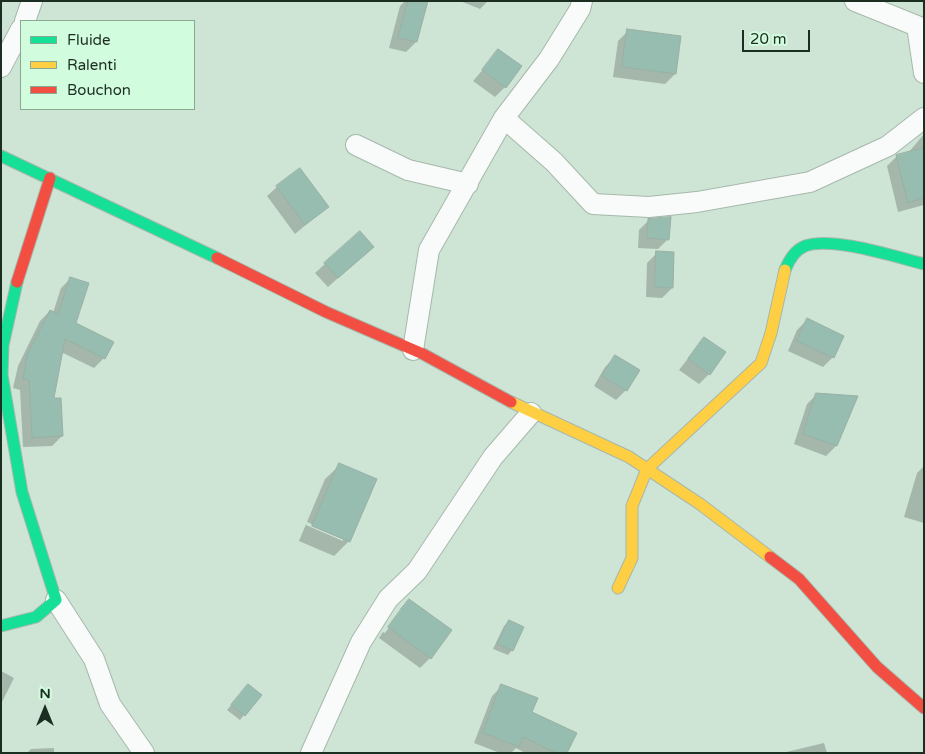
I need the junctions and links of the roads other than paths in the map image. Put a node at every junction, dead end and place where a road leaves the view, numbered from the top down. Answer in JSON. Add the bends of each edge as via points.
{"nodes":[{"id":1,"x":32,"y":1,"type":"edge"},
{"id":2,"x":582,"y":1,"type":"edge"},
{"id":3,"x":855,"y":1,"type":"edge"},
{"id":4,"x":24,"y":20,"type":"edge"},
{"id":5,"x":20,"y":31,"type":"edge"},
{"id":6,"x":1,"y":67,"type":"edge"},
{"id":7,"x":924,"y":74,"type":"edge"},
{"id":8,"x":504,"y":118,"type":"junction"},
{"id":9,"x":924,"y":118,"type":"edge"},
{"id":10,"x":356,"y":145,"type":"dead end"},
{"id":11,"x":1,"y":156,"type":"edge"},
{"id":12,"x":50,"y":178,"type":"junction"},
{"id":13,"x":468,"y":184,"type":"junction"},
{"id":14,"x":924,"y":264,"type":"edge"},
{"id":15,"x":413,"y":350,"type":"junction"},
{"id":16,"x":531,"y":413,"type":"junction"},
{"id":17,"x":647,"y":469,"type":"junction"},
{"id":18,"x":618,"y":588,"type":"dead end"},
{"id":19,"x":56,"y":600,"type":"junction"},
{"id":20,"x":1,"y":626,"type":"edge"},
{"id":21,"x":924,"y":708,"type":"edge"},
{"id":22,"x":144,"y":753,"type":"edge"},
{"id":23,"x":311,"y":753,"type":"edge"}],
"edges":[{"from":1,"to":4,"type":"street"},
{"from":2,"to":8,"type":"street","via":[[549,59]]},
{"from":3,"to":7,"type":"street","via":[[917,26]]},
{"from":5,"to":6,"type":"street"},
{"from":8,"to":9,"type":"street","via":[[554,162],[594,204],[650,207],[810,182],[888,146]]},
{"from":8,"to":13,"type":"street"},
{"from":10,"to":13,"type":"street","via":[[408,170]]},
{"from":11,"to":12,"type":"main road"},
{"from":12,"to":15,"type":"main road","via":[[326,312]]},
{"from":12,"to":19,"type":"main road","via":[[23,257],[10,308],[3,345],[2,375],[22,492]]},
{"from":13,"to":15,"type":"street","via":[[429,250]]},
{"from":14,"to":17,"type":"main road","via":[[827,242],[804,246],[790,258],[782,278],[767,351],[761,363]]},
{"from":15,"to":16,"type":"main road"},
{"from":16,"to":17,"type":"main road","via":[[629,457]]},
{"from":16,"to":23,"type":"street","via":[[493,456],[417,572],[388,598],[361,642]]},
{"from":17,"to":18,"type":"main road","via":[[632,506],[632,558]]},
{"from":17,"to":21,"type":"main road","via":[[700,504],[799,579],[877,666]]},
{"from":19,"to":20,"type":"main road","via":[[36,617]]},
{"from":19,"to":22,"type":"street","via":[[94,659],[110,704]]}]}
